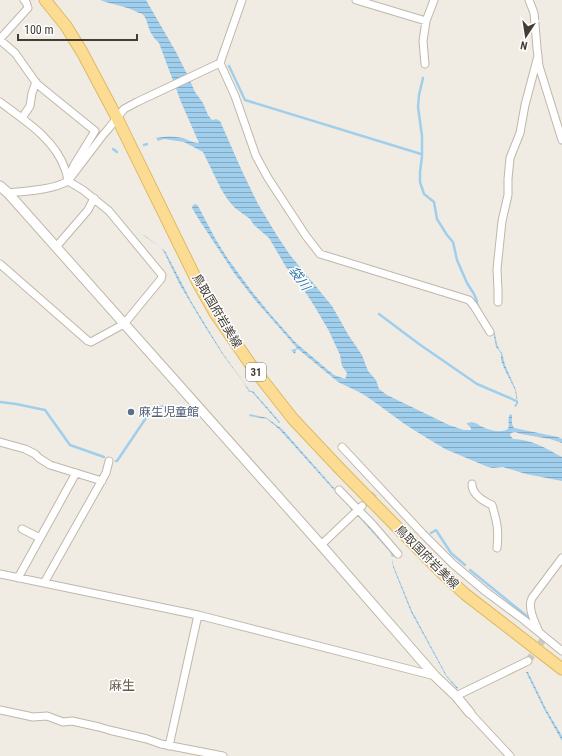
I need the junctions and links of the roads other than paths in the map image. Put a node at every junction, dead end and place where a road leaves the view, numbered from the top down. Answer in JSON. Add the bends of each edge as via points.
{"nodes":[{"id":1,"x":24,"y":0,"type":"edge"},
{"id":2,"x":46,"y":0,"type":"edge"},
{"id":3,"x":242,"y":0,"type":"edge"},
{"id":4,"x":356,"y":0,"type":"edge"},
{"id":5,"x":434,"y":0,"type":"edge"},
{"id":6,"x":529,"y":0,"type":"edge"},
{"id":7,"x":426,"y":21,"type":"junction"},
{"id":8,"x":0,"y":40,"type":"edge"},
{"id":9,"x":538,"y":56,"type":"junction"},
{"id":10,"x":220,"y":63,"type":"junction"},
{"id":11,"x":425,"y":64,"type":"dead end"},
{"id":12,"x":36,"y":82,"type":"junction"},
{"id":13,"x":0,"y":102,"type":"edge"},
{"id":14,"x":22,"y":118,"type":"junction"},
{"id":15,"x":117,"y":118,"type":"junction"},
{"id":16,"x":562,"y":140,"type":"edge"},
{"id":17,"x":68,"y":181,"type":"junction"},
{"id":18,"x":0,"y":186,"type":"edge"},
{"id":19,"x":8,"y":193,"type":"junction"},
{"id":20,"x":94,"y":198,"type":"junction"},
{"id":21,"x":56,"y":247,"type":"junction"},
{"id":22,"x":0,"y":264,"type":"edge"},
{"id":23,"x":498,"y":302,"type":"dead end"},
{"id":24,"x":124,"y":324,"type":"junction"},
{"id":25,"x":490,"y":332,"type":"dead end"},
{"id":26,"x":0,"y":442,"type":"edge"},
{"id":27,"x":342,"y":447,"type":"dead end"},
{"id":28,"x":110,"y":461,"type":"dead end"},
{"id":29,"x":76,"y":473,"type":"junction"},
{"id":30,"x":102,"y":481,"type":"junction"},
{"id":31,"x":472,"y":484,"type":"dead end"},
{"id":32,"x":340,"y":490,"type":"dead end"},
{"id":33,"x":360,"y":508,"type":"junction"},
{"id":34,"x":22,"y":529,"type":"dead end"},
{"id":35,"x":40,"y":538,"type":"junction"},
{"id":36,"x":321,"y":544,"type":"junction"},
{"id":37,"x":497,"y":548,"type":"dead end"},
{"id":38,"x":398,"y":554,"type":"dead end"},
{"id":39,"x":562,"y":558,"type":"edge"},
{"id":40,"x":0,"y":574,"type":"edge"},
{"id":41,"x":18,"y":578,"type":"junction"},
{"id":42,"x":44,"y":583,"type":"junction"},
{"id":43,"x":198,"y":615,"type":"junction"},
{"id":44,"x":539,"y":632,"type":"junction"},
{"id":45,"x":562,"y":651,"type":"edge"},
{"id":46,"x":528,"y":660,"type":"tunnel mouth"},
{"id":47,"x":562,"y":669,"type":"edge"},
{"id":48,"x":435,"y":676,"type":"junction"},
{"id":49,"x":456,"y":696,"type":"junction"},
{"id":50,"x":0,"y":710,"type":"edge"},
{"id":51,"x":470,"y":713,"type":"joint"},
{"id":52,"x":169,"y":746,"type":"junction"},
{"id":53,"x":223,"y":756,"type":"edge"},
{"id":54,"x":510,"y":756,"type":"edge"}],
"edges":[{"from":1,"to":8,"type":"street","via":[[28,8]]},
{"from":2,"to":15,"type":"main road","name":"鳥取国府岩美線","number":"31","via":[[82,52]]},
{"from":3,"to":10,"type":"street"},
{"from":4,"to":7,"type":"street"},
{"from":5,"to":7,"type":"street"},
{"from":6,"to":9,"type":"street","via":[[534,13]]},
{"from":7,"to":11,"type":"street","via":[[423,41]]},
{"from":8,"to":12,"type":"street","via":[[14,53]]},
{"from":9,"to":16,"type":"street"},
{"from":9,"to":23,"type":"street","via":[[520,134],[510,158],[508,195],[502,221],[497,269]]},
{"from":10,"to":15,"type":"street","via":[[137,102]]},
{"from":10,"to":25,"type":"street","via":[[235,96],[256,156],[320,254],[469,300]]},
{"from":12,"to":14,"type":"street","via":[[30,106]]},
{"from":12,"to":17,"type":"street","via":[[95,132],[74,165]]},
{"from":13,"to":14,"type":"street"},
{"from":14,"to":17,"type":"street","via":[[52,146],[61,160]]},
{"from":15,"to":17,"type":"street"},
{"from":15,"to":47,"type":"main road","name":"鳥取国府岩美線","number":"31","via":[[215,313],[253,368],[294,419],[440,572]]},
{"from":17,"to":19,"type":"street"},
{"from":17,"to":20,"type":"street"},
{"from":18,"to":19,"type":"street"},
{"from":19,"to":21,"type":"street"},
{"from":20,"to":21,"type":"street","via":[[88,210]]},
{"from":20,"to":24,"type":"street","via":[[109,211],[162,275]]},
{"from":21,"to":24,"type":"street"},
{"from":22,"to":24,"type":"street","via":[[88,341],[92,342]]},
{"from":24,"to":36,"type":"street"},
{"from":26,"to":29,"type":"street","via":[[25,449],[50,465]]},
{"from":27,"to":44,"type":"street","via":[[378,490],[453,564]]},
{"from":28,"to":30,"type":"street"},
{"from":29,"to":30,"type":"street"},
{"from":29,"to":35,"type":"street"},
{"from":30,"to":42,"type":"street"},
{"from":31,"to":37,"type":"street","via":[[475,494],[492,505],[498,526]]},
{"from":32,"to":33,"type":"street"},
{"from":33,"to":36,"type":"street"},
{"from":33,"to":38,"type":"street"},
{"from":34,"to":35,"type":"street"},
{"from":35,"to":41,"type":"street"},
{"from":36,"to":48,"type":"street"},
{"from":39,"to":44,"type":"street","via":[[530,602]]},
{"from":40,"to":41,"type":"street"},
{"from":41,"to":42,"type":"street"},
{"from":42,"to":43,"type":"street"},
{"from":43,"to":48,"type":"street"},
{"from":43,"to":52,"type":"street"},
{"from":44,"to":45,"type":"street"},
{"from":46,"to":49,"type":"street"},
{"from":48,"to":49,"type":"street"},
{"from":49,"to":51,"type":"street"},
{"from":50,"to":52,"type":"street","via":[[99,726]]},
{"from":51,"to":54,"type":"street"},
{"from":52,"to":53,"type":"street"}]}
